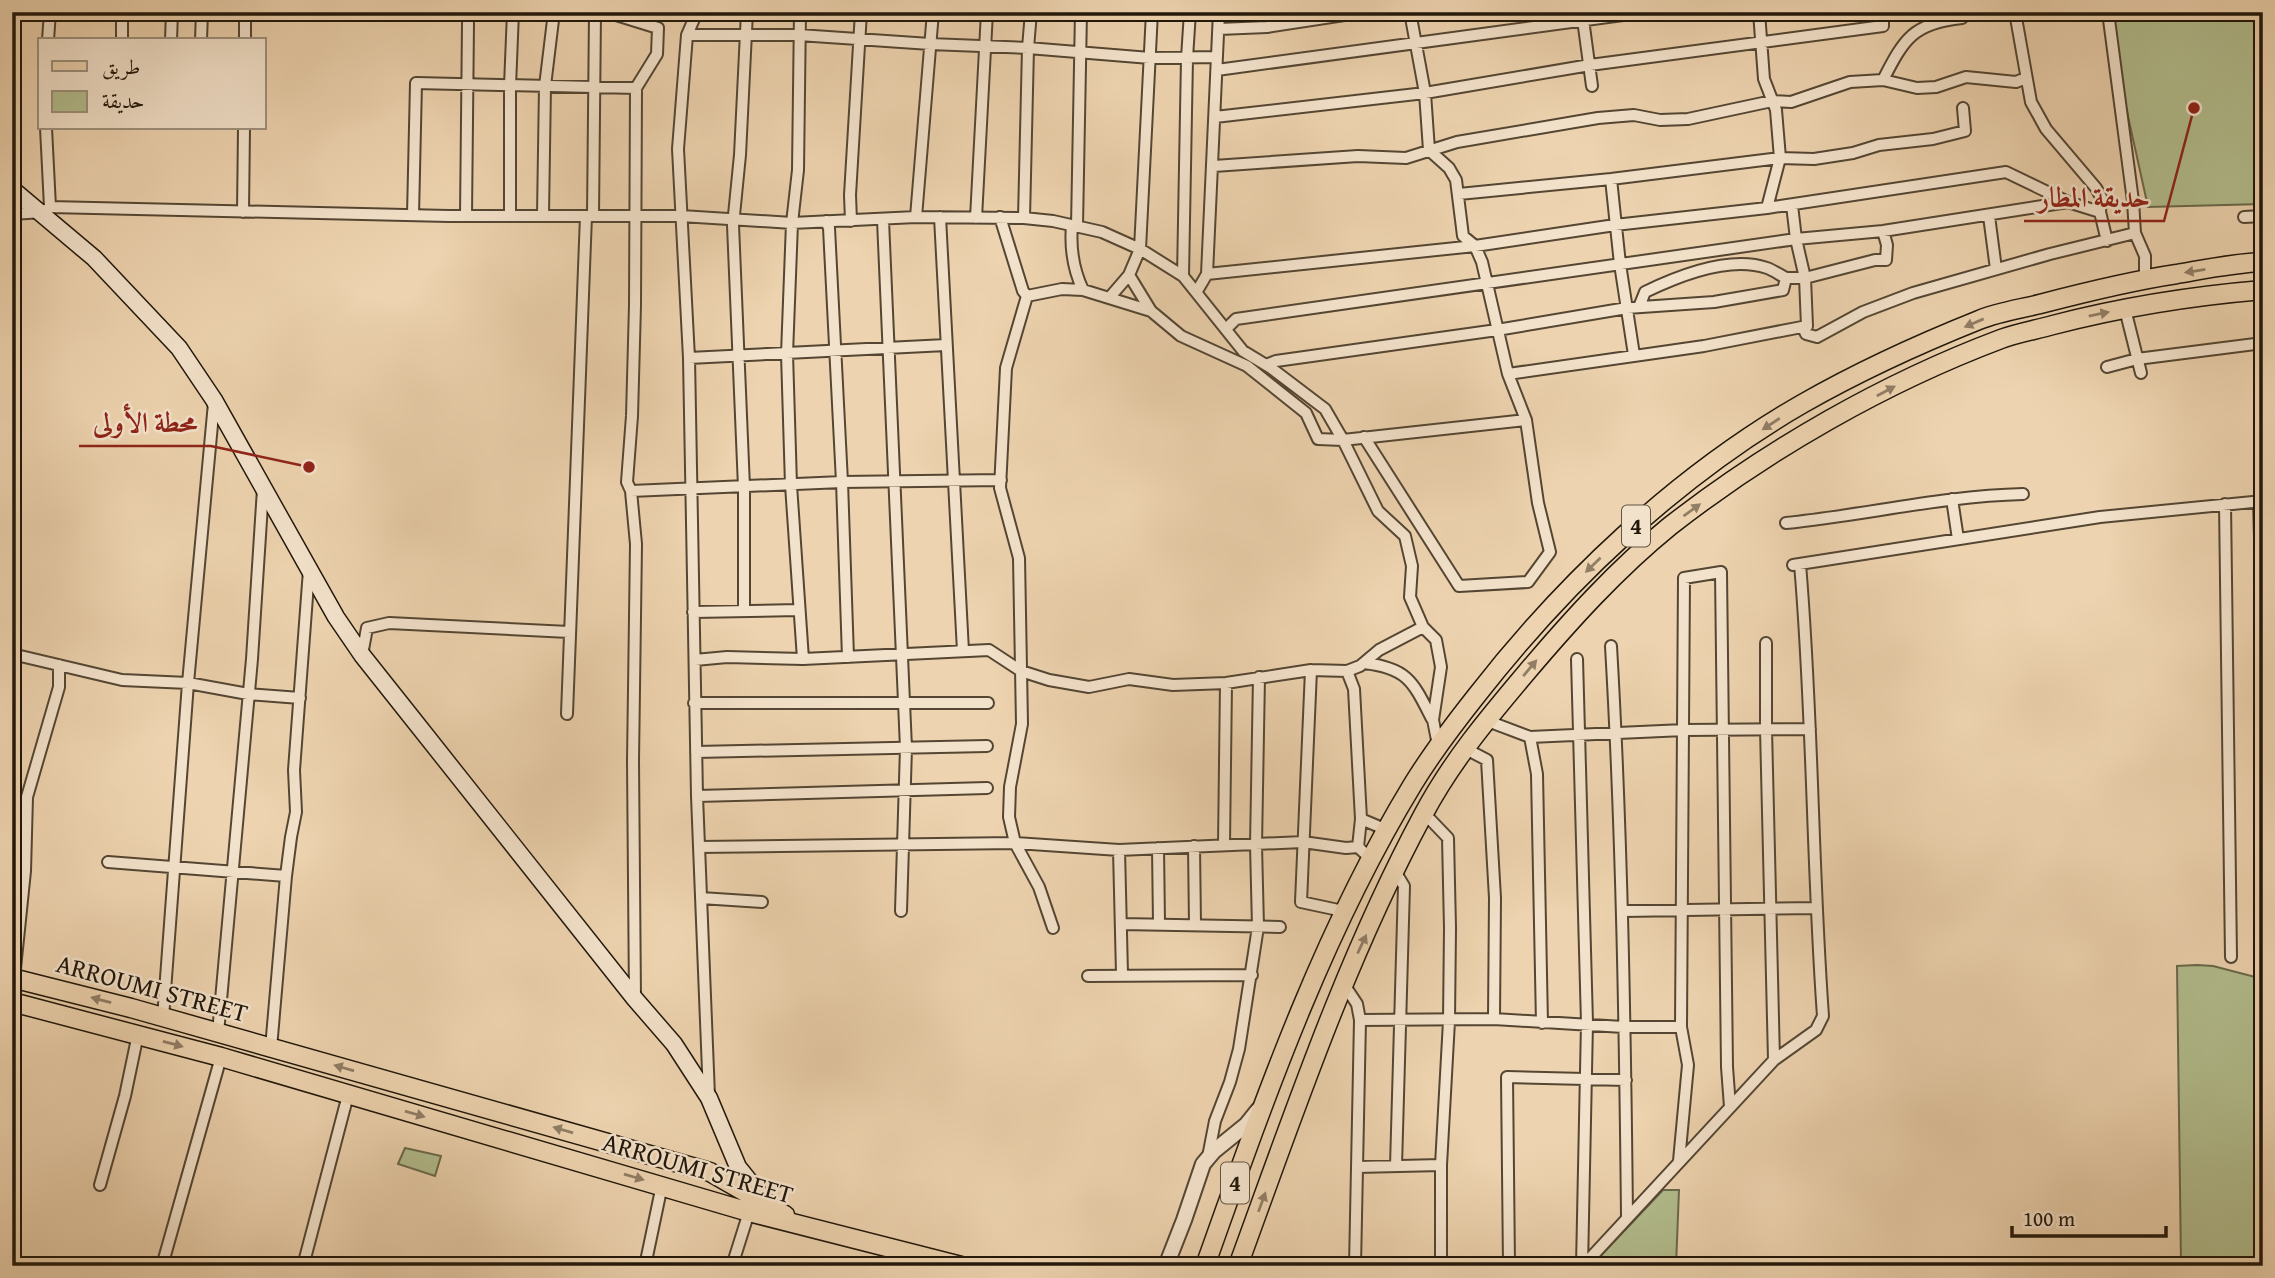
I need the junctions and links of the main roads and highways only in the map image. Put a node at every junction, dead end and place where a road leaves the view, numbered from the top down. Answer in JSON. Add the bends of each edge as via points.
{"nodes":[{"id":1,"x":12,"y":189,"type":"edge"},
{"id":2,"x":2263,"y":262,"type":"edge"},
{"id":3,"x":2263,"y":290,"type":"edge"},
{"id":4,"x":13,"y":978,"type":"edge"},
{"id":5,"x":12,"y":1002,"type":"edge"},
{"id":6,"x":131,"y":1008,"type":"junction"},
{"id":7,"x":131,"y":1032,"type":"junction"},
{"id":8,"x":768,"y":1205,"type":"junction"},
{"id":9,"x":807,"y":1227,"type":"junction"},
{"id":10,"x":961,"y":1266,"type":"edge"},
{"id":11,"x":1205,"y":1266,"type":"edge"},
{"id":12,"x":1238,"y":1266,"type":"edge"}],
"edges":[{"from":1,"to":8,"type":"main road","via":[[46,210],[179,348],[214,400],[336,617],[674,1044],[709,1098],[738,1167]]},
{"from":2,"to":11,"type":"main road","number":"4","one_way":true,"via":[[2124,282],[1983,318],[1801,404],[1730,451],[1613,545],[1548,609],[1492,676],[1438,745],[1387,830],[1364,853],[1286,1045]]},
{"from":12,"to":3,"type":"main road","number":"4","one_way":true,"via":[[1343,983],[1424,813],[1485,720],[1608,583],[1669,528],[1773,452],[1905,381],[2003,338],[2193,296]]},
{"from":6,"to":4,"type":"main road","name":"ARROUMI STREET","one_way":true},
{"from":5,"to":7,"type":"main road","name":"ARROUMI STREET"},
{"from":6,"to":7,"type":"main road"},
{"from":8,"to":6,"type":"main road","name":"ARROUMI STREET","one_way":true,"via":[[710,1172]]},
{"from":7,"to":9,"type":"main road","name":"ARROUMI STREET","one_way":true},
{"from":8,"to":9,"type":"main road","name":"ARROUMI STREET"},
{"from":9,"to":10,"type":"main road"}]}
